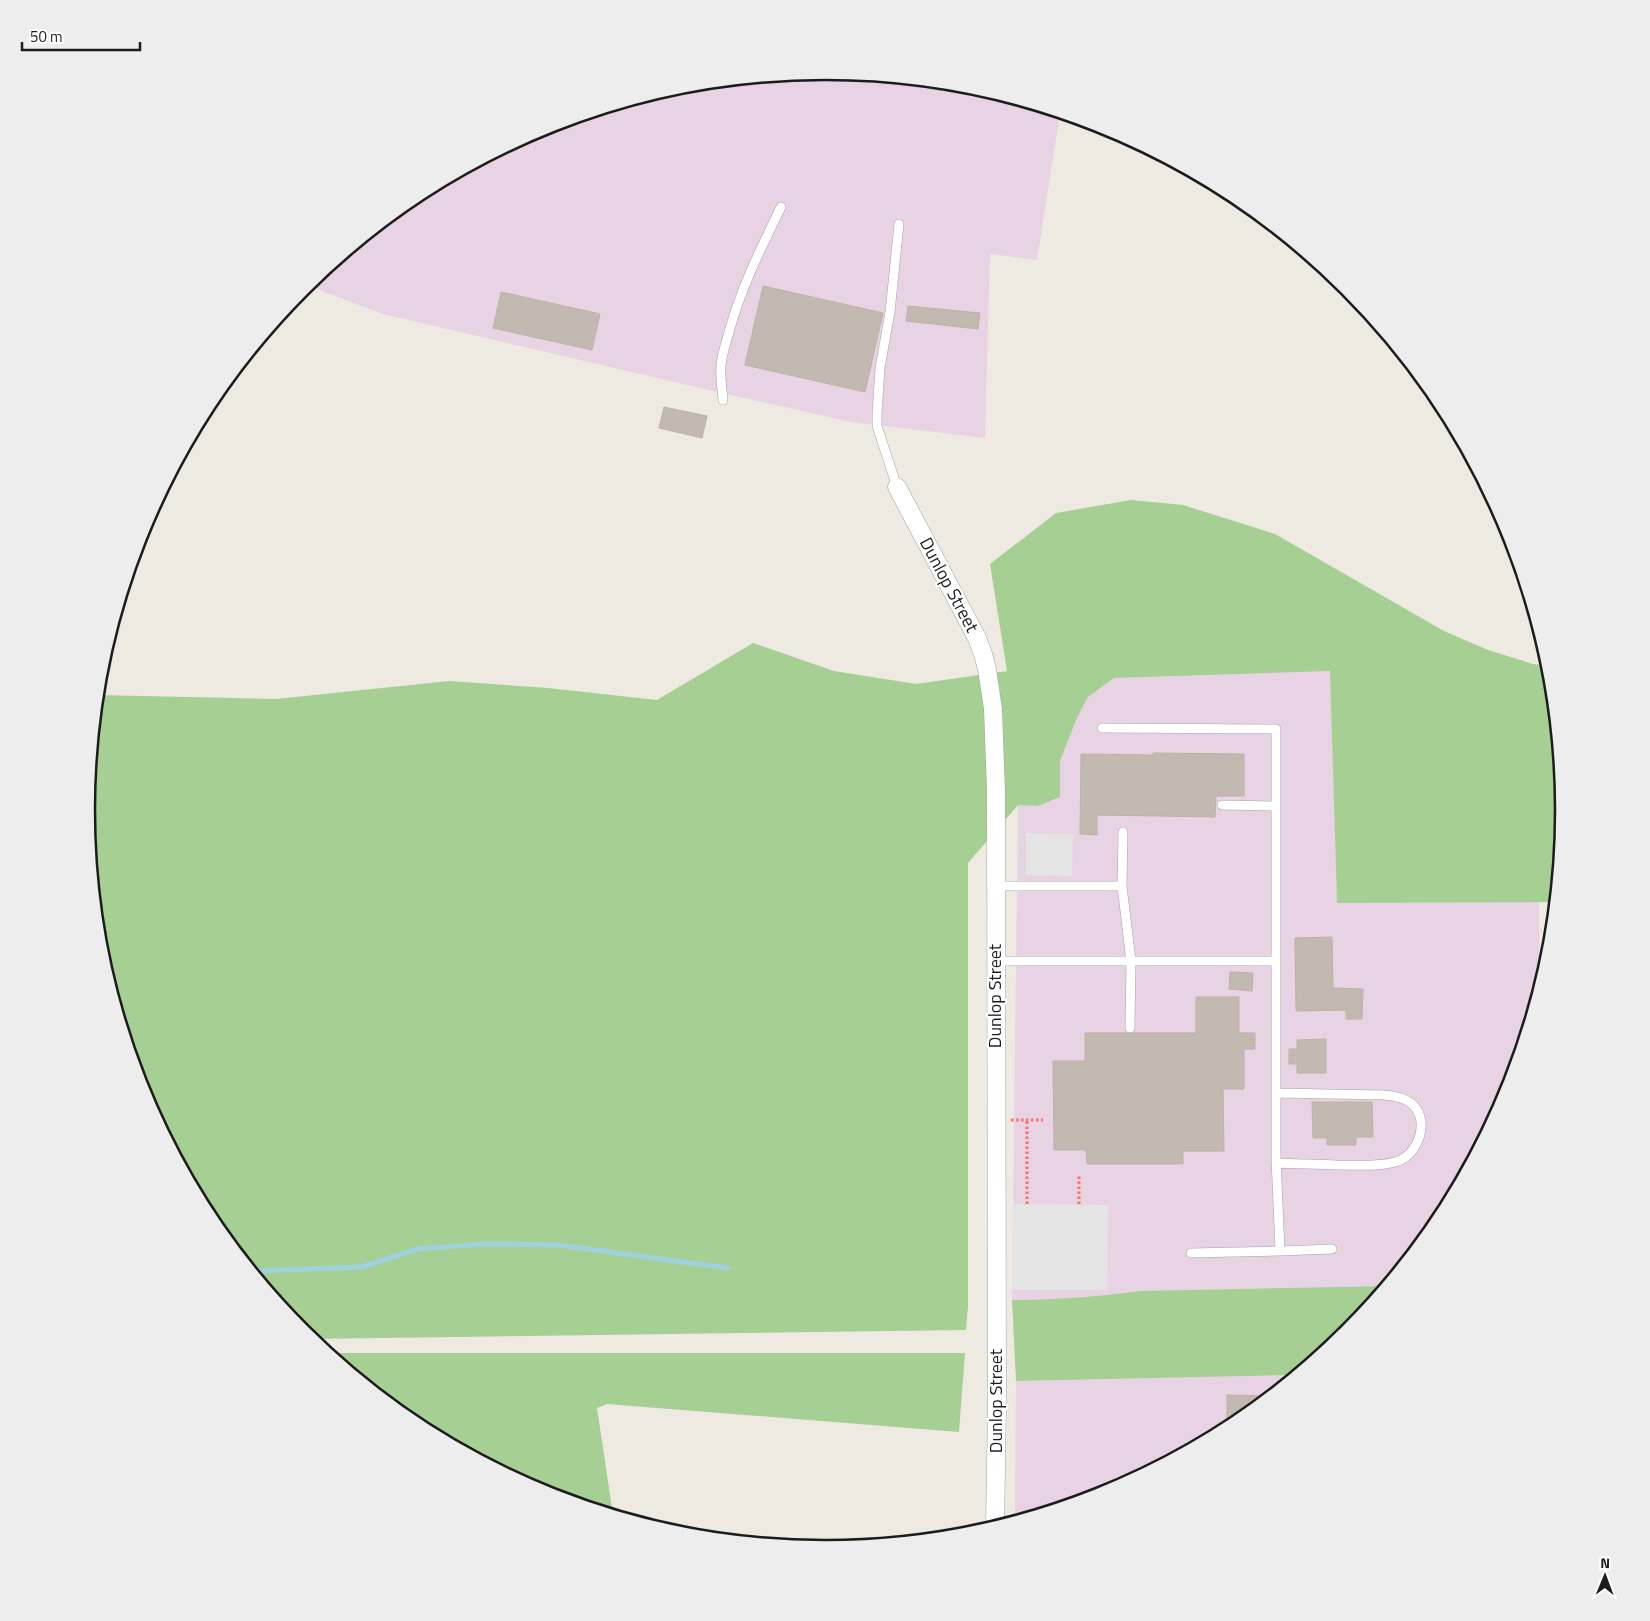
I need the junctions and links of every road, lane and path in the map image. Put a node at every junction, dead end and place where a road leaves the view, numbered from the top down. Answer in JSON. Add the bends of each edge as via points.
{"nodes":[{"id":1,"x":781,"y":208,"type":"dead end"},
{"id":2,"x":899,"y":224,"type":"dead end"},
{"id":3,"x":723,"y":400,"type":"dead end"},
{"id":4,"x":897,"y":487,"type":"joint"},
{"id":5,"x":1102,"y":728,"type":"dead end"},
{"id":6,"x":1222,"y":805,"type":"dead end"},
{"id":7,"x":1276,"y":806,"type":"junction"},
{"id":8,"x":1123,"y":832,"type":"dead end"},
{"id":9,"x":995,"y":886,"type":"junction"},
{"id":10,"x":1122,"y":886,"type":"junction"},
{"id":11,"x":995,"y":961,"type":"junction"},
{"id":12,"x":1131,"y":961,"type":"junction"},
{"id":13,"x":1276,"y":961,"type":"junction"},
{"id":14,"x":1130,"y":1028,"type":"dead end"},
{"id":15,"x":1276,"y":1092,"type":"junction"},
{"id":16,"x":996,"y":1120,"type":"junction"},
{"id":17,"x":1027,"y":1120,"type":"junction"},
{"id":18,"x":1043,"y":1120,"type":"dead end"},
{"id":19,"x":1276,"y":1163,"type":"junction"},
{"id":20,"x":1079,"y":1174,"type":"dead end"},
{"id":21,"x":1027,"y":1204,"type":"dead end"},
{"id":22,"x":1079,"y":1204,"type":"dead end"},
{"id":23,"x":1332,"y":1249,"type":"dead end"},
{"id":24,"x":1280,"y":1251,"type":"junction"},
{"id":25,"x":1191,"y":1253,"type":"dead end"},
{"id":26,"x":995,"y":1521,"type":"edge"}],
"edges":[{"from":1,"to":3,"type":"lane","via":[[749,272],[733,317],[721,364]]},
{"from":2,"to":4,"type":"lane","via":[[877,413],[877,426]]},
{"from":4,"to":9,"type":"street","name":"Dunlop Street","via":[[977,638],[987,669],[993,709],[995,761]]},
{"from":5,"to":7,"type":"lane","via":[[1276,729]]},
{"from":6,"to":7,"type":"lane"},
{"from":7,"to":13,"type":"lane"},
{"from":8,"to":10,"type":"lane"},
{"from":9,"to":10,"type":"lane"},
{"from":9,"to":11,"type":"street","name":"Dunlop Street"},
{"from":10,"to":12,"type":"lane"},
{"from":11,"to":12,"type":"lane"},
{"from":11,"to":16,"type":"street","name":"Dunlop Street"},
{"from":12,"to":13,"type":"lane"},
{"from":12,"to":14,"type":"lane"},
{"from":13,"to":15,"type":"lane"},
{"from":15,"to":19,"type":"lane"},
{"from":15,"to":19,"type":"lane","via":[[1400,1098],[1410,1102],[1419,1112],[1422,1125],[1416,1146],[1397,1162],[1363,1166]]},
{"from":16,"to":17,"type":"path"},
{"from":16,"to":26,"type":"street","name":"Dunlop Street"},
{"from":17,"to":18,"type":"path"},
{"from":17,"to":21,"type":"path"},
{"from":19,"to":24,"type":"lane"},
{"from":20,"to":22,"type":"path"},
{"from":23,"to":24,"type":"lane"},
{"from":24,"to":25,"type":"lane"}]}
